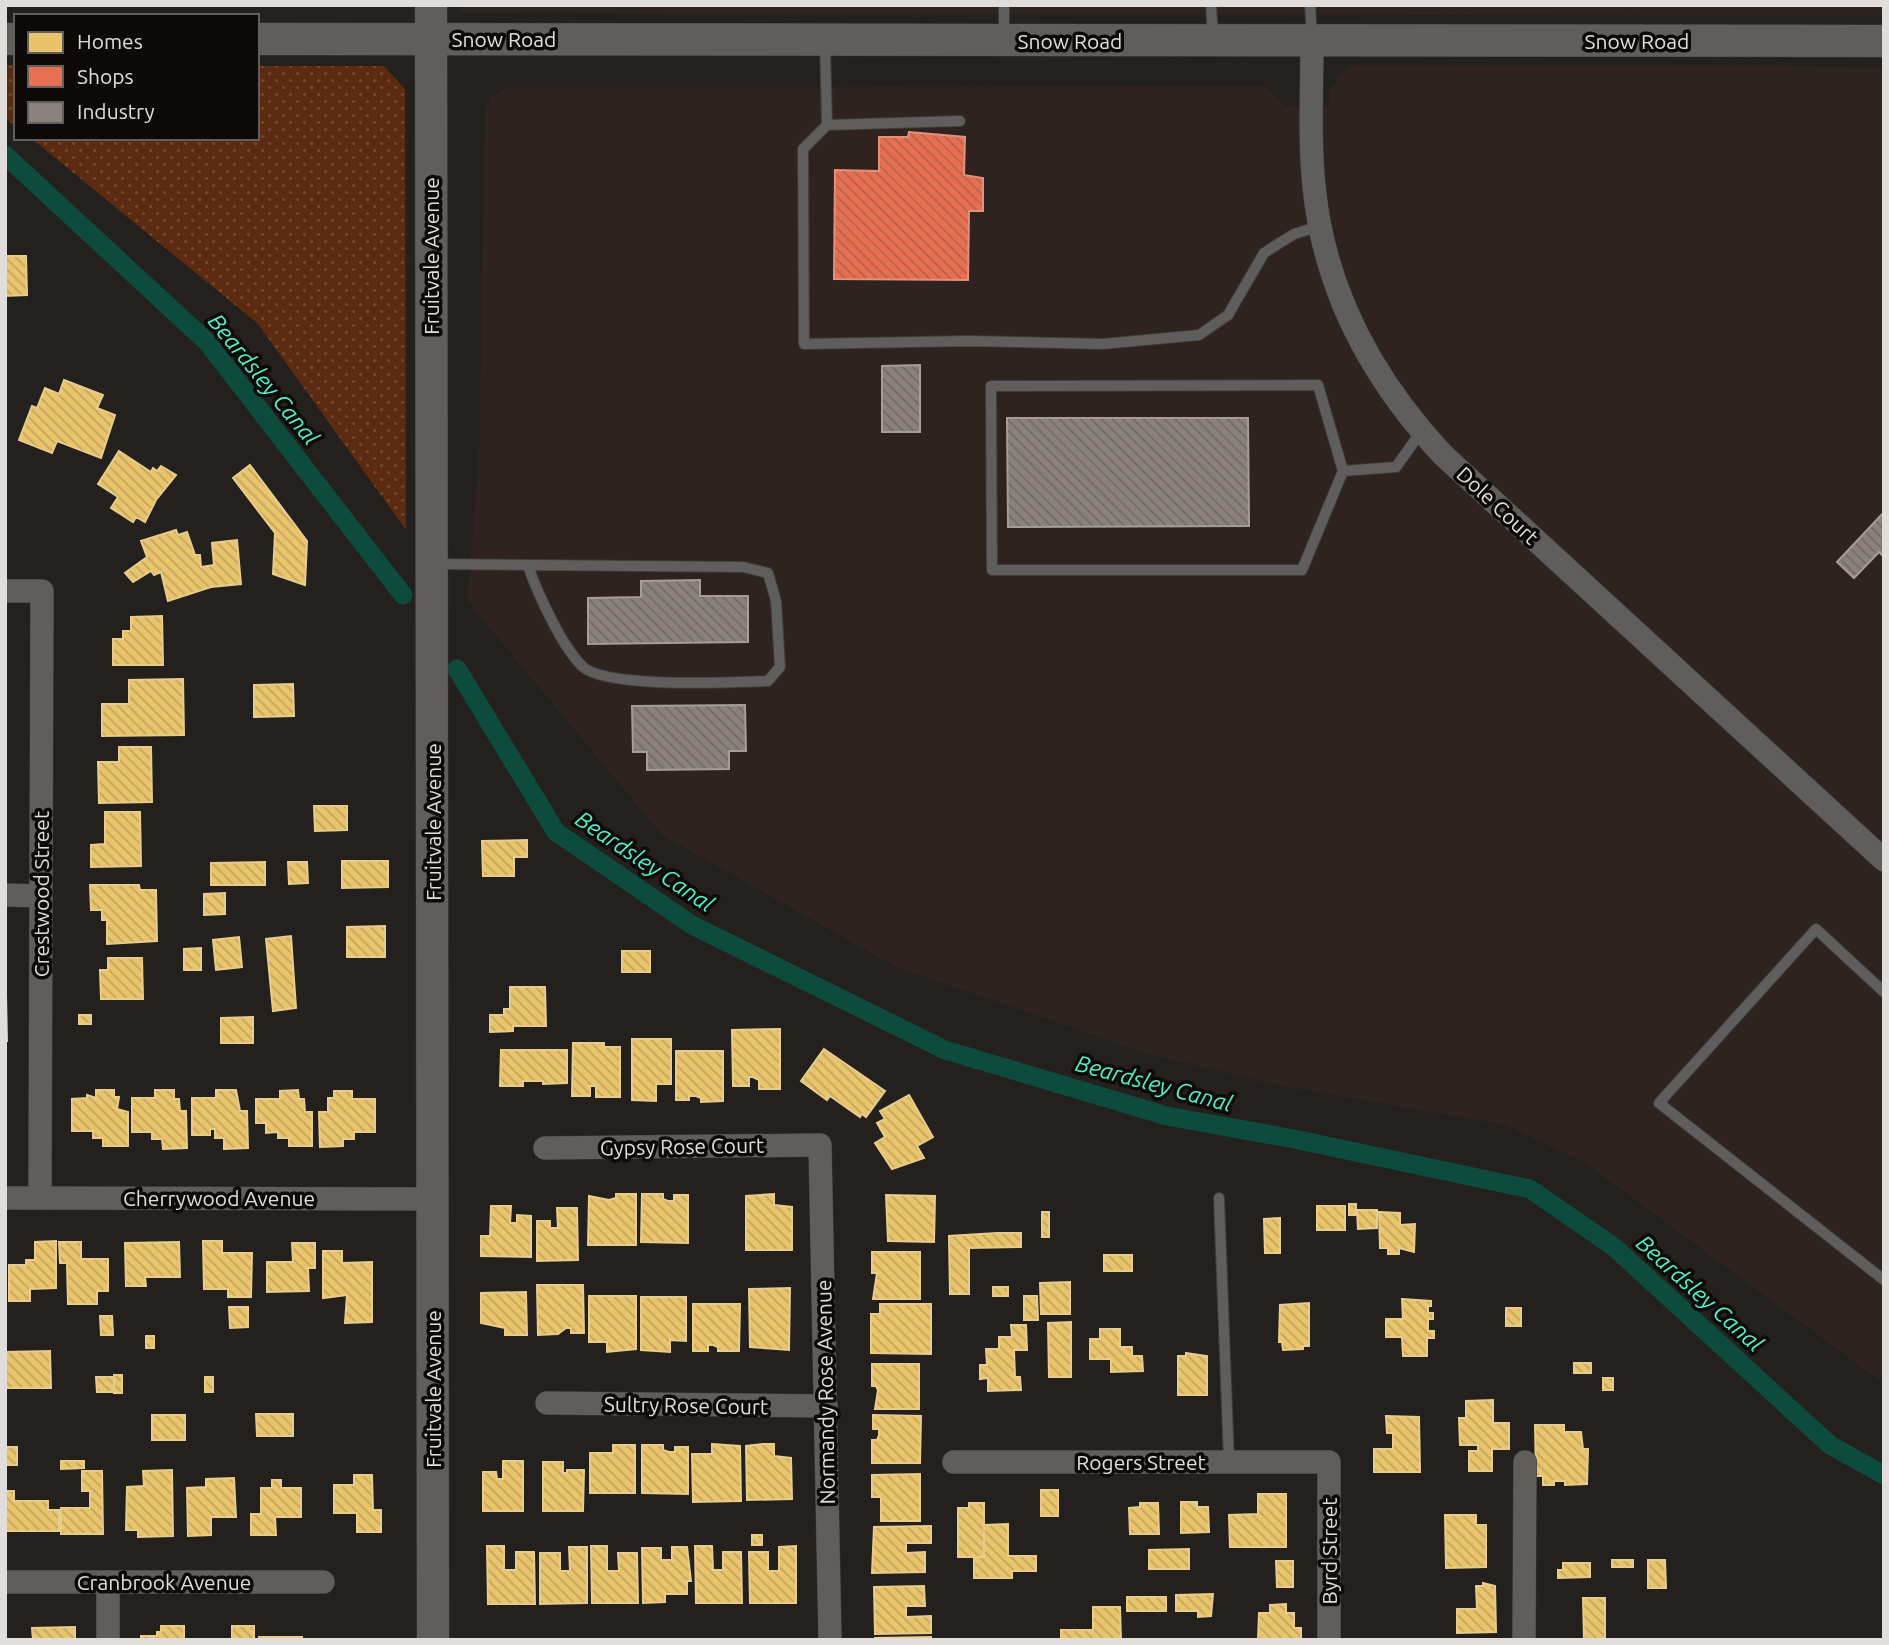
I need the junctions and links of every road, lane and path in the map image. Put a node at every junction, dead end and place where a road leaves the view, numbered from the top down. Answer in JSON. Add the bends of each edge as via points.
{"nodes":[{"id":1,"x":430,"y":5,"type":"edge"},
{"id":2,"x":1004,"y":5,"type":"edge"},
{"id":3,"x":1211,"y":5,"type":"edge"},
{"id":4,"x":1310,"y":5,"type":"edge"},
{"id":5,"x":259,"y":39,"type":"edge"},
{"id":6,"x":431,"y":39,"type":"junction"},
{"id":7,"x":825,"y":41,"type":"junction"},
{"id":8,"x":1004,"y":41,"type":"junction"},
{"id":9,"x":1214,"y":41,"type":"junction"},
{"id":10,"x":1312,"y":41,"type":"junction"},
{"id":11,"x":1884,"y":41,"type":"edge"},
{"id":12,"x":960,"y":121,"type":"dead end"},
{"id":13,"x":827,"y":125,"type":"junction"},
{"id":14,"x":1320,"y":226,"type":"junction"},
{"id":15,"x":1421,"y":432,"type":"junction"},
{"id":16,"x":1343,"y":471,"type":"junction"},
{"id":17,"x":432,"y":564,"type":"junction"},
{"id":18,"x":528,"y":566,"type":"junction"},
{"id":19,"x":5,"y":591,"type":"edge"},
{"id":20,"x":1884,"y":860,"type":"edge"},
{"id":21,"x":5,"y":895,"type":"edge"},
{"id":22,"x":41,"y":896,"type":"junction"},
{"id":23,"x":1884,"y":992,"type":"edge"},
{"id":24,"x":820,"y":1145,"type":"joint"},
{"id":25,"x":545,"y":1147,"type":"dead end"},
{"id":26,"x":5,"y":1198,"type":"edge"},
{"id":27,"x":40,"y":1198,"type":"junction"},
{"id":28,"x":1219,"y":1198,"type":"dead end"},
{"id":29,"x":433,"y":1199,"type":"junction"},
{"id":30,"x":1884,"y":1280,"type":"edge"},
{"id":31,"x":547,"y":1403,"type":"dead end"},
{"id":32,"x":826,"y":1406,"type":"junction"},
{"id":33,"x":954,"y":1462,"type":"dead end"},
{"id":34,"x":1229,"y":1462,"type":"junction"},
{"id":35,"x":1329,"y":1462,"type":"joint"},
{"id":36,"x":1525,"y":1462,"type":"dead end"},
{"id":37,"x":5,"y":1582,"type":"edge"},
{"id":38,"x":108,"y":1582,"type":"junction"},
{"id":39,"x":323,"y":1582,"type":"dead end"},
{"id":40,"x":108,"y":1640,"type":"edge"},
{"id":41,"x":433,"y":1640,"type":"edge"},
{"id":42,"x":830,"y":1640,"type":"edge"},
{"id":43,"x":1329,"y":1640,"type":"edge"},
{"id":44,"x":1524,"y":1640,"type":"edge"}],
"edges":[{"from":1,"to":6,"type":"main road","name":"Fruitvale Avenue"},
{"from":2,"to":8,"type":"lane"},
{"from":3,"to":9,"type":"lane"},
{"from":4,"to":10,"type":"lane"},
{"from":5,"to":6,"type":"main road","name":"Snow Road"},
{"from":6,"to":7,"type":"main road","name":"Snow Road"},
{"from":6,"to":17,"type":"main road","name":"Fruitvale Avenue"},
{"from":7,"to":8,"type":"main road","name":"Snow Road"},
{"from":7,"to":13,"type":"lane"},
{"from":8,"to":9,"type":"main road","name":"Snow Road"},
{"from":9,"to":10,"type":"main road","name":"Snow Road"},
{"from":10,"to":11,"type":"main road","name":"Snow Road"},
{"from":10,"to":14,"type":"street","name":"Dole Court","via":[[1312,143]]},
{"from":12,"to":13,"type":"lane"},
{"from":13,"to":14,"type":"lane","via":[[803,149],[804,344],[1103,344],[1199,335],[1228,315],[1264,253],[1294,234]]},
{"from":14,"to":15,"type":"street","name":"Dole Court","via":[[1331,272],[1365,351],[1387,389]]},
{"from":15,"to":16,"type":"lane","via":[[1396,467]]},
{"from":15,"to":20,"type":"street","name":"Dole Court"},
{"from":16,"to":16,"type":"lane","via":[[1318,385],[991,386],[992,570],[1302,570]]},
{"from":17,"to":18,"type":"lane"},
{"from":17,"to":29,"type":"main road","name":"Fruitvale Avenue"},
{"from":18,"to":18,"type":"lane","via":[[541,602],[583,667],[611,679],[768,681],[780,667],[776,601],[768,573],[743,567]]},
{"from":19,"to":22,"type":"street","name":"Crestwood Street","via":[[42,591]]},
{"from":21,"to":22,"type":"street"},
{"from":22,"to":27,"type":"street","name":"Crestwood Street"},
{"from":23,"to":30,"type":"lane","via":[[1816,929],[1659,1104]]},
{"from":24,"to":25,"type":"street","name":"Gypsy Rose Court"},
{"from":24,"to":32,"type":"street","name":"Normandy Rose Avenue"},
{"from":26,"to":27,"type":"street","name":"Cherrywood Avenue"},
{"from":27,"to":29,"type":"street","name":"Cherrywood Avenue"},
{"from":28,"to":34,"type":"lane"},
{"from":29,"to":41,"type":"main road","name":"Fruitvale Avenue"},
{"from":31,"to":32,"type":"street","name":"Sultry Rose Court"},
{"from":32,"to":42,"type":"street","name":"Normandy Rose Avenue"},
{"from":33,"to":34,"type":"street","name":"Rogers Street"},
{"from":34,"to":35,"type":"street","name":"Rogers Street"},
{"from":35,"to":43,"type":"street","name":"Byrd Street"},
{"from":36,"to":44,"type":"street"},
{"from":37,"to":38,"type":"street","name":"Cranbrook Avenue"},
{"from":38,"to":39,"type":"street","name":"Cranbrook Avenue"},
{"from":38,"to":40,"type":"street"}]}
